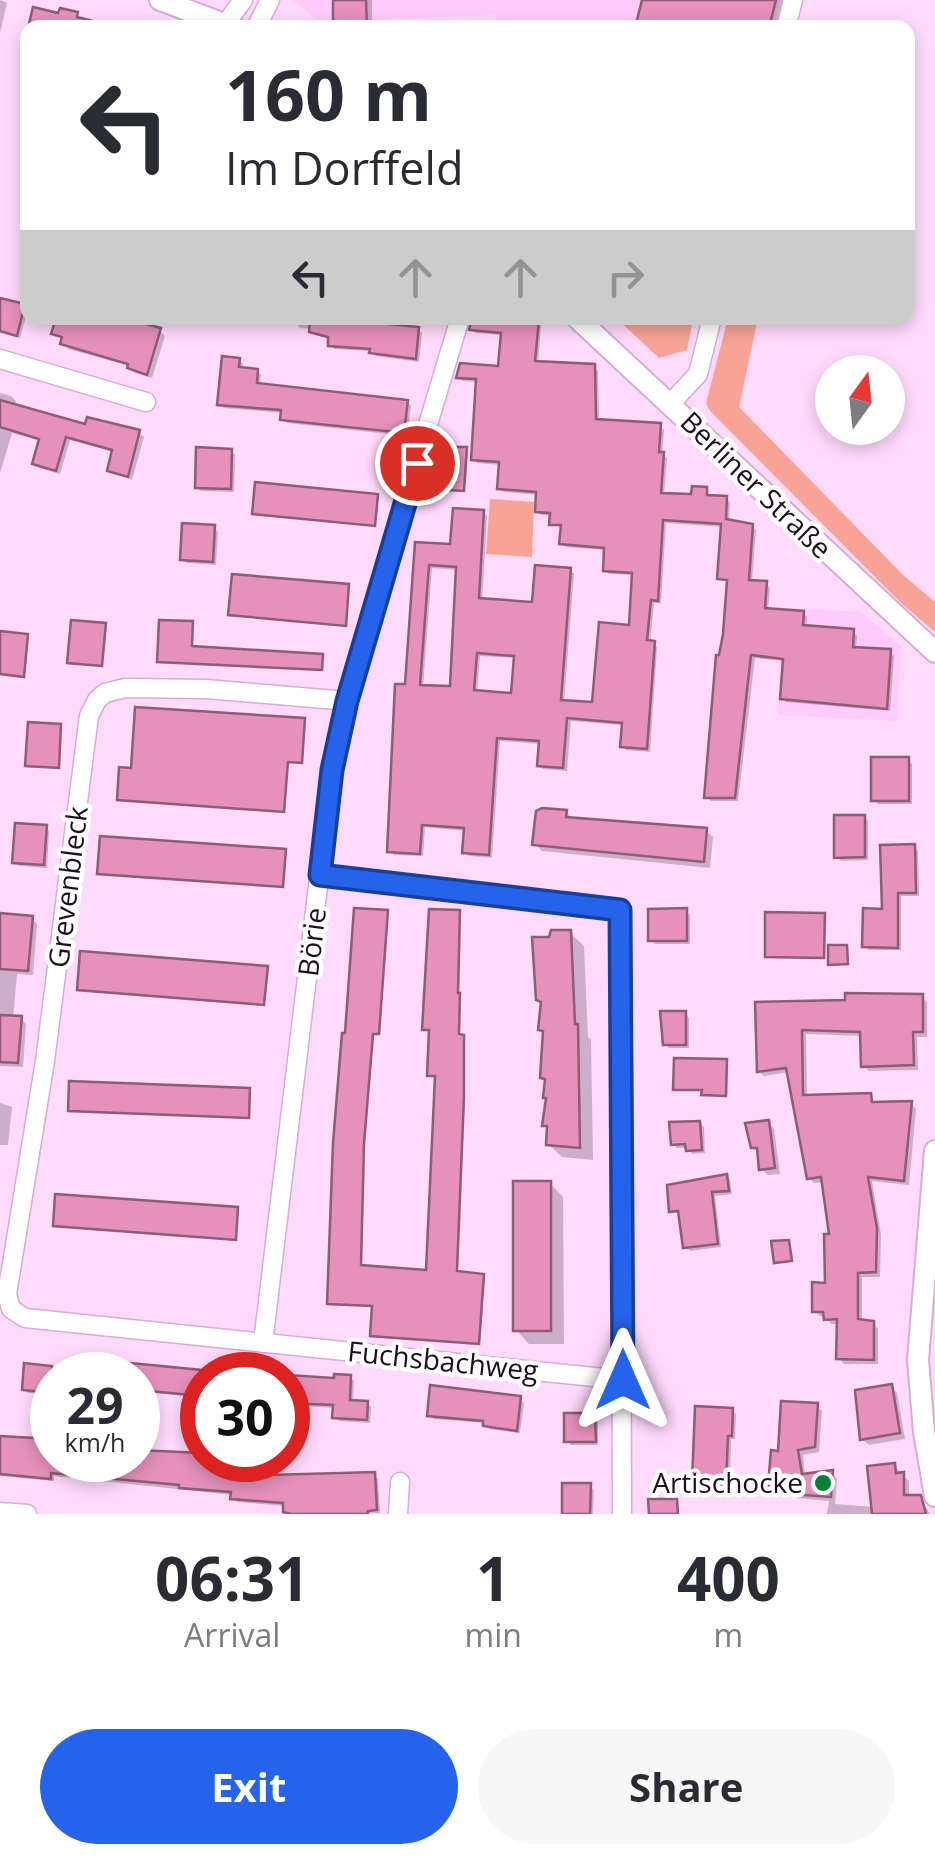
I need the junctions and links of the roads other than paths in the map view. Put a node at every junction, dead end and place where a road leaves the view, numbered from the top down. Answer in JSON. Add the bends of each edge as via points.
{"nodes":[{"id":1,"x":160,"y":0,"type":"edge"},
{"id":2,"x":217,"y":20,"type":"edge"},
{"id":3,"x":458,"y":325,"type":"edge"},
{"id":4,"x":585,"y":325,"type":"edge"},
{"id":5,"x":710,"y":325,"type":"edge"},
{"id":6,"x":0,"y":359,"type":"edge"},
{"id":7,"x":146,"y":402,"type":"dead end"},
{"id":8,"x":670,"y":403,"type":"junction"},
{"id":9,"x":935,"y":652,"type":"edge"},
{"id":10,"x":347,"y":701,"type":"junction"},
{"id":11,"x":320,"y":875,"type":"junction"},
{"id":12,"x":935,"y":1151,"type":"edge"},
{"id":13,"x":25,"y":1318,"type":"joint"},
{"id":14,"x":263,"y":1342,"type":"junction"},
{"id":15,"x":623,"y":1380,"type":"junction"},
{"id":16,"x":400,"y":1482,"type":"dead end"},
{"id":17,"x":935,"y":1496,"type":"edge"},
{"id":18,"x":0,"y":1512,"type":"edge"},
{"id":19,"x":27,"y":1514,"type":"edge"},
{"id":20,"x":398,"y":1514,"type":"edge"},
{"id":21,"x":622,"y":1514,"type":"edge"}],
"edges":[{"from":1,"to":2,"type":"street"},
{"from":3,"to":10,"type":"street","name":"Börie"},
{"from":4,"to":8,"type":"street","name":"Berliner Straße"},
{"from":5,"to":8,"type":"street","via":[[698,374]]},
{"from":6,"to":7,"type":"street"},
{"from":8,"to":9,"type":"street","name":"Berliner Straße"},
{"from":10,"to":11,"type":"street","name":"Börie"},
{"from":10,"to":13,"type":"street","name":"Grevenbleck","via":[[125,688],[97,700],[89,716],[7,1294],[11,1309]]},
{"from":11,"to":14,"type":"street","name":"Börie"},
{"from":11,"to":15,"type":"street","via":[[620,910]]},
{"from":12,"to":17,"type":"street","via":[[918,1360]]},
{"from":13,"to":14,"type":"street","name":"Fuchsbachweg"},
{"from":14,"to":15,"type":"street","name":"Fuchsbachweg"},
{"from":15,"to":21,"type":"street"},
{"from":16,"to":20,"type":"street"},
{"from":18,"to":19,"type":"street"}]}
